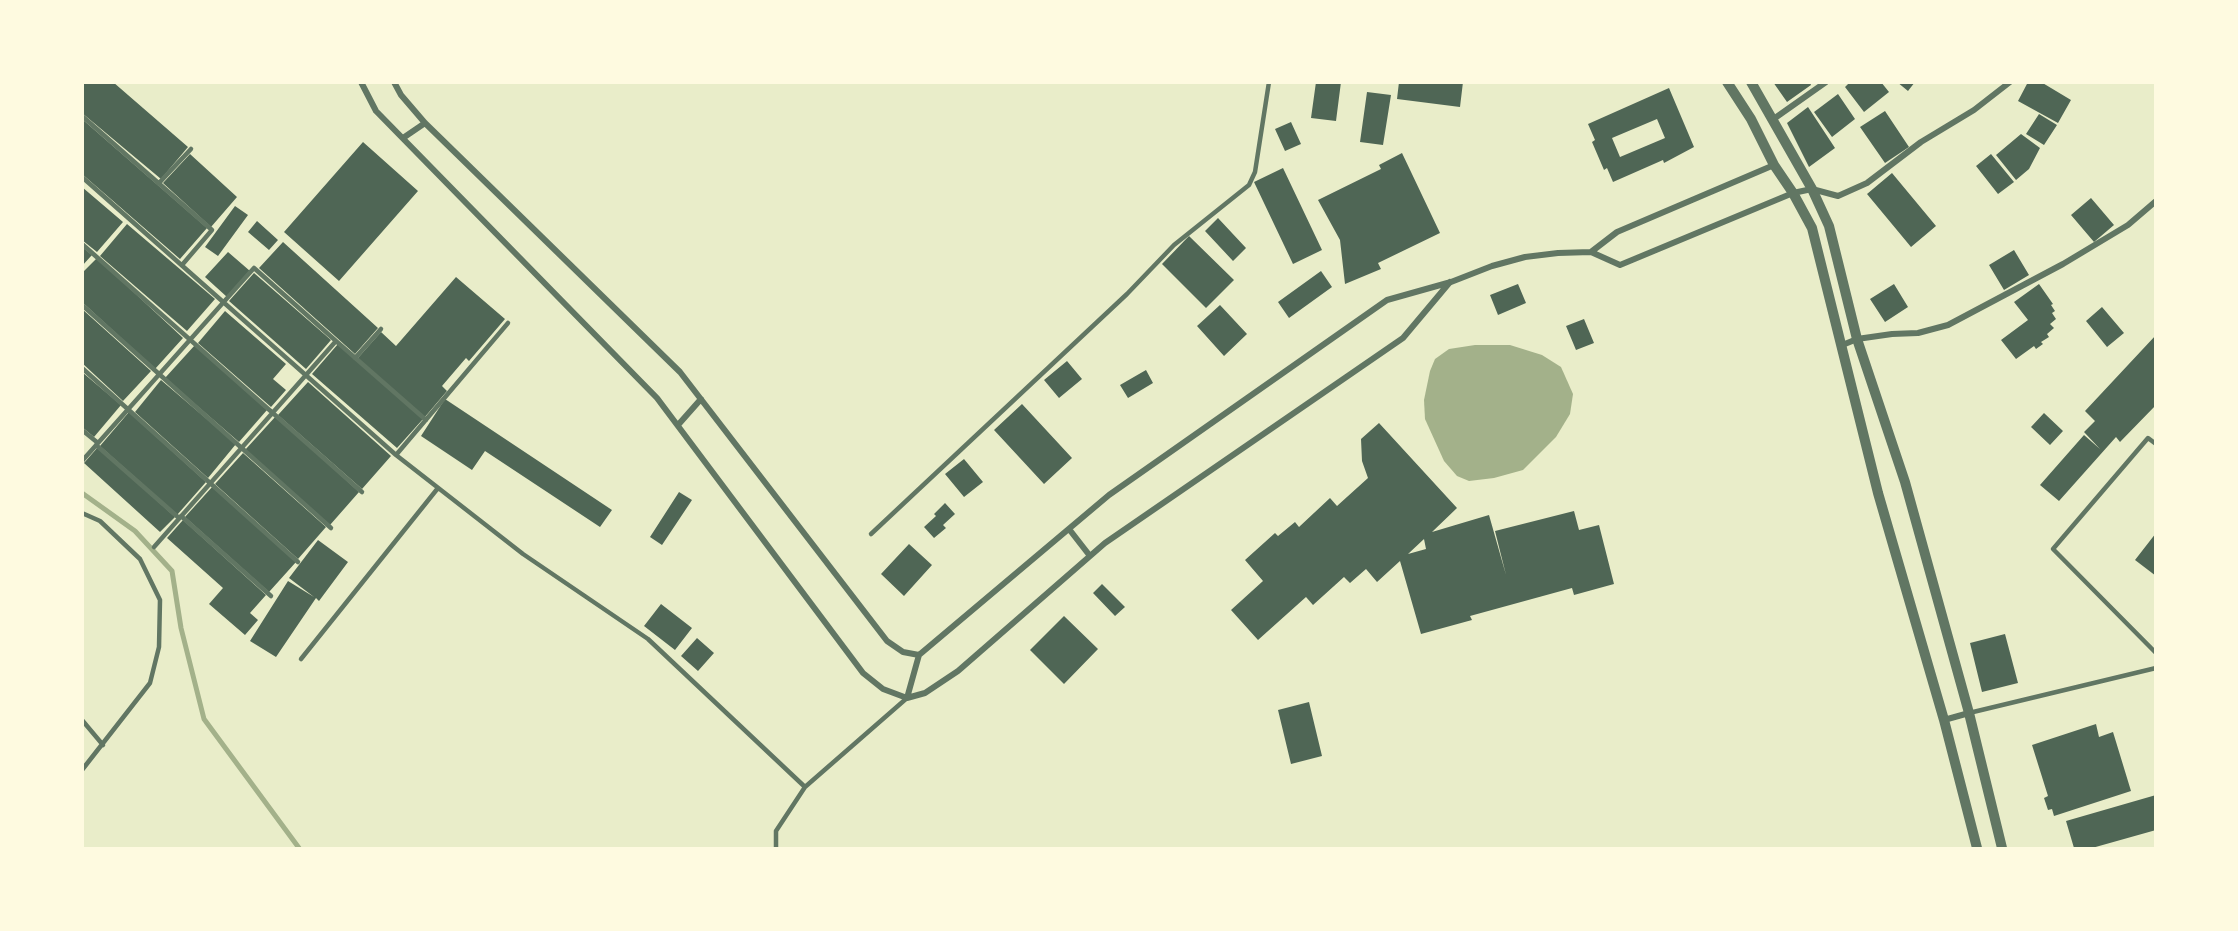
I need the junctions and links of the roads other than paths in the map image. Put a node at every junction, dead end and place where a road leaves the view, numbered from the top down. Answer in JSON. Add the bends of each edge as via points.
{"nodes":[{"id":1,"x":361,"y":82,"type":"edge"},
{"id":2,"x":394,"y":82,"type":"edge"},
{"id":3,"x":1269,"y":82,"type":"edge"},
{"id":4,"x":1727,"y":82,"type":"edge"},
{"id":5,"x":1751,"y":82,"type":"edge"},
{"id":6,"x":1826,"y":82,"type":"edge"},
{"id":7,"x":2010,"y":82,"type":"edge"},
{"id":8,"x":82,"y":116,"type":"edge"},
{"id":9,"x":1772,"y":118,"type":"junction"},
{"id":10,"x":425,"y":123,"type":"junction"},
{"id":11,"x":403,"y":138,"type":"junction"},
{"id":12,"x":191,"y":148,"type":"dead end"},
{"id":13,"x":1774,"y":165,"type":"junction"},
{"id":14,"x":82,"y":177,"type":"edge"},
{"id":15,"x":160,"y":182,"type":"junction"},
{"id":16,"x":1812,"y":189,"type":"junction"},
{"id":17,"x":1793,"y":193,"type":"junction"},
{"id":18,"x":2156,"y":201,"type":"edge"},
{"id":19,"x":82,"y":244,"type":"edge"},
{"id":20,"x":1591,"y":252,"type":"junction"},
{"id":21,"x":182,"y":265,"type":"junction"},
{"id":22,"x":1451,"y":282,"type":"junction"},
{"id":23,"x":222,"y":302,"type":"junction"},
{"id":24,"x":82,"y":304,"type":"edge"},
{"id":25,"x":508,"y":323,"type":"dead end"},
{"id":26,"x":381,"y":329,"type":"dead end"},
{"id":27,"x":189,"y":339,"type":"junction"},
{"id":28,"x":1857,"y":339,"type":"junction"},
{"id":29,"x":336,"y":341,"type":"junction"},
{"id":30,"x":1840,"y":346,"type":"junction"},
{"id":31,"x":355,"y":358,"type":"junction"},
{"id":32,"x":82,"y":368,"type":"edge"},
{"id":33,"x":159,"y":375,"type":"junction"},
{"id":34,"x":306,"y":375,"type":"junction"},
{"id":35,"x":700,"y":399,"type":"junction"},
{"id":36,"x":129,"y":409,"type":"junction"},
{"id":37,"x":273,"y":412,"type":"junction"},
{"id":38,"x":426,"y":420,"type":"junction"},
{"id":39,"x":678,"y":425,"type":"junction"},
{"id":40,"x":82,"y":430,"type":"edge"},
{"id":41,"x":97,"y":444,"type":"junction"},
{"id":42,"x":2156,"y":444,"type":"edge"},
{"id":43,"x":242,"y":447,"type":"junction"},
{"id":44,"x":396,"y":455,"type":"junction"},
{"id":45,"x":82,"y":461,"type":"edge"},
{"id":46,"x":211,"y":483,"type":"junction"},
{"id":47,"x":438,"y":488,"type":"junction"},
{"id":48,"x":362,"y":492,"type":"dead end"},
{"id":49,"x":82,"y":513,"type":"edge"},
{"id":50,"x":180,"y":517,"type":"junction"},
{"id":51,"x":331,"y":528,"type":"dead end"},
{"id":52,"x":1069,"y":529,"type":"junction"},
{"id":53,"x":871,"y":534,"type":"dead end"},
{"id":54,"x":154,"y":547,"type":"dead end"},
{"id":55,"x":1090,"y":556,"type":"junction"},
{"id":56,"x":298,"y":562,"type":"dead end"},
{"id":57,"x":271,"y":596,"type":"dead end"},
{"id":58,"x":2156,"y":652,"type":"edge"},
{"id":59,"x":919,"y":656,"type":"junction"},
{"id":60,"x":301,"y":659,"type":"dead end"},
{"id":61,"x":2156,"y":668,"type":"edge"},
{"id":62,"x":907,"y":698,"type":"junction"},
{"id":63,"x":1969,"y":713,"type":"junction"},
{"id":64,"x":82,"y":720,"type":"edge"},
{"id":65,"x":1944,"y":720,"type":"junction"},
{"id":66,"x":103,"y":745,"type":"junction"},
{"id":67,"x":82,"y":770,"type":"edge"},
{"id":68,"x":805,"y":787,"type":"junction"},
{"id":69,"x":776,"y":849,"type":"edge"},
{"id":70,"x":1977,"y":849,"type":"edge"},
{"id":71,"x":2002,"y":849,"type":"edge"}],
"edges":[{"from":1,"to":11,"type":"street","via":[[376,111]]},
{"from":2,"to":10,"type":"street"},
{"from":3,"to":53,"type":"lane","via":[[1255,172],[1249,185],[1174,245],[1127,294]]},
{"from":4,"to":13,"type":"street"},
{"from":5,"to":9,"type":"street"},
{"from":6,"to":9,"type":"street"},
{"from":7,"to":16,"type":"street","via":[[1867,183],[1838,196]]},
{"from":8,"to":15,"type":"lane"},
{"from":9,"to":16,"type":"street"},
{"from":10,"to":11,"type":"street"},
{"from":10,"to":35,"type":"street","via":[[680,372]]},
{"from":11,"to":39,"type":"street","via":[[657,398]]},
{"from":12,"to":15,"type":"lane"},
{"from":13,"to":17,"type":"street"},
{"from":13,"to":20,"type":"street","via":[[1617,232]]},
{"from":14,"to":21,"type":"lane"},
{"from":15,"to":21,"type":"lane","via":[[212,230]]},
{"from":16,"to":17,"type":"street"},
{"from":16,"to":28,"type":"street","via":[[1829,226]]},
{"from":17,"to":20,"type":"street","via":[[1620,265]]},
{"from":17,"to":30,"type":"street","via":[[1812,228]]},
{"from":18,"to":28,"type":"street","via":[[2128,225],[2063,264],[1948,325],[1918,333]]},
{"from":19,"to":27,"type":"lane"},
{"from":20,"to":22,"type":"street","via":[[1524,257]]},
{"from":21,"to":23,"type":"lane"},
{"from":22,"to":52,"type":"street","via":[[1387,300],[1109,495]]},
{"from":22,"to":55,"type":"street","via":[[1403,338]]},
{"from":23,"to":27,"type":"lane"},
{"from":23,"to":29,"type":"lane","via":[[254,268]]},
{"from":23,"to":34,"type":"lane"},
{"from":24,"to":33,"type":"lane"},
{"from":25,"to":38,"type":"lane"},
{"from":26,"to":31,"type":"lane"},
{"from":27,"to":33,"type":"lane"},
{"from":27,"to":37,"type":"lane"},
{"from":28,"to":30,"type":"street"},
{"from":28,"to":63,"type":"street","via":[[1905,482]]},
{"from":29,"to":31,"type":"lane"},
{"from":29,"to":34,"type":"lane"},
{"from":30,"to":65,"type":"street"},
{"from":31,"to":38,"type":"lane"},
{"from":32,"to":36,"type":"lane"},
{"from":33,"to":36,"type":"lane"},
{"from":33,"to":43,"type":"lane"},
{"from":34,"to":37,"type":"lane"},
{"from":34,"to":44,"type":"lane"},
{"from":35,"to":39,"type":"street"},
{"from":35,"to":59,"type":"street","via":[[887,641],[903,652]]},
{"from":36,"to":41,"type":"lane"},
{"from":36,"to":46,"type":"lane"},
{"from":37,"to":43,"type":"lane"},
{"from":37,"to":48,"type":"lane"},
{"from":38,"to":44,"type":"lane"},
{"from":39,"to":62,"type":"street","via":[[864,673],[883,689]]},
{"from":40,"to":41,"type":"lane"},
{"from":41,"to":45,"type":"lane"},
{"from":41,"to":50,"type":"lane"},
{"from":42,"to":58,"type":"lane","via":[[2148,438],[2053,549]]},
{"from":43,"to":46,"type":"lane"},
{"from":43,"to":51,"type":"lane"},
{"from":44,"to":47,"type":"lane"},
{"from":46,"to":50,"type":"lane"},
{"from":46,"to":56,"type":"lane"},
{"from":47,"to":60,"type":"lane"},
{"from":47,"to":68,"type":"lane","via":[[523,554],[648,639]]},
{"from":49,"to":66,"type":"lane","via":[[100,521],[140,559],[160,600],[159,647],[150,683]]},
{"from":50,"to":54,"type":"lane"},
{"from":50,"to":57,"type":"lane"},
{"from":52,"to":55,"type":"street"},
{"from":52,"to":59,"type":"street"},
{"from":55,"to":62,"type":"street","via":[[958,671],[925,693]]},
{"from":59,"to":62,"type":"street"},
{"from":61,"to":63,"type":"lane"},
{"from":62,"to":68,"type":"lane"},
{"from":63,"to":65,"type":"street"},
{"from":63,"to":71,"type":"street"},
{"from":64,"to":66,"type":"lane"},
{"from":65,"to":70,"type":"street"},
{"from":66,"to":67,"type":"lane"},
{"from":68,"to":69,"type":"lane","via":[[776,831]]}]}
